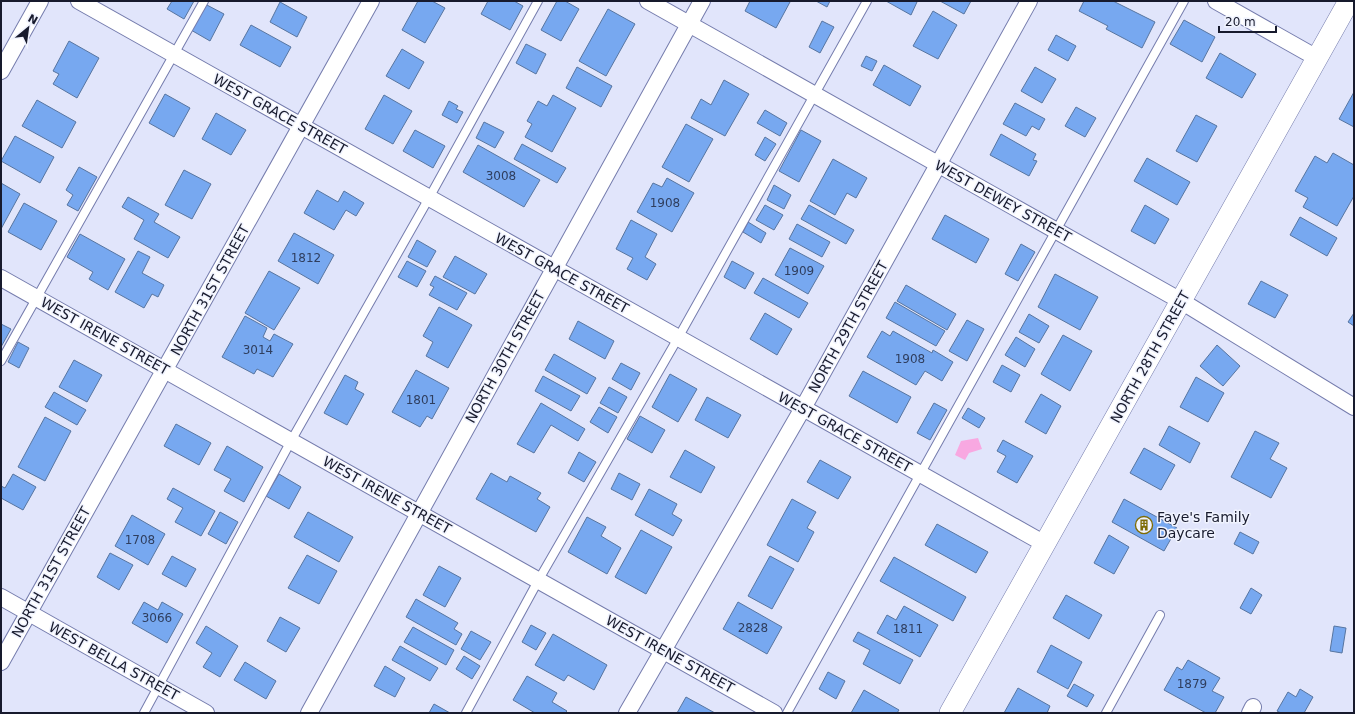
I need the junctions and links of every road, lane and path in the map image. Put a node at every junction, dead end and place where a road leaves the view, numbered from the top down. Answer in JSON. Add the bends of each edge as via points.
{"nodes":[{"id":1,"x":40,"y":1,"type":"edge"},
{"id":2,"x":79,"y":1,"type":"edge"},
{"id":3,"x":204,"y":1,"type":"edge"},
{"id":4,"x":371,"y":1,"type":"edge"},
{"id":5,"x":538,"y":1,"type":"edge"},
{"id":6,"x":648,"y":1,"type":"edge"},
{"id":7,"x":702,"y":1,"type":"edge"},
{"id":8,"x":867,"y":1,"type":"edge"},
{"id":9,"x":1029,"y":1,"type":"edge"},
{"id":10,"x":1184,"y":1,"type":"edge"},
{"id":11,"x":1216,"y":1,"type":"edge"},
{"id":12,"x":1349,"y":1,"type":"edge"},
{"id":13,"x":689,"y":24,"type":"junction"},
{"id":14,"x":174,"y":54,"type":"junction"},
{"id":15,"x":1317,"y":58,"type":"junction"},
{"id":16,"x":1,"y":71,"type":"edge"},
{"id":17,"x":815,"y":95,"type":"junction"},
{"id":18,"x":301,"y":126,"type":"junction"},
{"id":19,"x":938,"y":164,"type":"junction"},
{"id":20,"x":430,"y":198,"type":"junction"},
{"id":21,"x":1057,"y":231,"type":"junction"},
{"id":22,"x":554,"y":268,"type":"junction"},
{"id":23,"x":1,"y":278,"type":"edge"},
{"id":24,"x":37,"y":298,"type":"junction"},
{"id":25,"x":1181,"y":301,"type":"junction"},
{"id":26,"x":678,"y":338,"type":"junction"},
{"id":27,"x":1,"y":361,"type":"edge"},
{"id":28,"x":165,"y":370,"type":"junction"},
{"id":29,"x":1354,"y":407,"type":"edge"},
{"id":30,"x":803,"y":408,"type":"junction"},
{"id":31,"x":291,"y":441,"type":"junction"},
{"id":32,"x":919,"y":474,"type":"junction"},
{"id":33,"x":419,"y":513,"type":"junction"},
{"id":34,"x":1045,"y":544,"type":"junction"},
{"id":35,"x":538,"y":580,"type":"junction"},
{"id":36,"x":1,"y":597,"type":"edge"},
{"id":37,"x":29,"y":613,"type":"junction"},
{"id":38,"x":1160,"y":615,"type":"dead end"},
{"id":39,"x":662,"y":650,"type":"junction"},
{"id":40,"x":1,"y":662,"type":"edge"},
{"id":41,"x":159,"y":686,"type":"junction"},
{"id":42,"x":144,"y":713,"type":"edge"},
{"id":43,"x":206,"y":713,"type":"edge"},
{"id":44,"x":309,"y":713,"type":"edge"},
{"id":45,"x":466,"y":713,"type":"edge"},
{"id":46,"x":627,"y":713,"type":"edge"},
{"id":47,"x":774,"y":713,"type":"edge"},
{"id":48,"x":787,"y":713,"type":"edge"},
{"id":49,"x":950,"y":713,"type":"edge"},
{"id":50,"x":1106,"y":713,"type":"edge"}],
"edges":[{"from":1,"to":16,"type":"street"},
{"from":2,"to":14,"type":"street","name":"WEST GRACE STREET"},
{"from":3,"to":14,"type":"lane"},
{"from":4,"to":18,"type":"street","name":"NORTH 31ST STREET"},
{"from":5,"to":20,"type":"lane"},
{"from":6,"to":13,"type":"street","name":"WEST DEWEY STREET"},
{"from":7,"to":13,"type":"street","name":"NORTH 30TH STREET"},
{"from":8,"to":17,"type":"lane"},
{"from":9,"to":19,"type":"street","name":"NORTH 29TH STREET"},
{"from":10,"to":21,"type":"lane"},
{"from":11,"to":15,"type":"street"},
{"from":12,"to":15,"type":"street","name":"NORTH 28TH STREET"},
{"from":13,"to":17,"type":"street","name":"WEST DEWEY STREET"},
{"from":13,"to":22,"type":"street","name":"NORTH 30TH STREET"},
{"from":14,"to":18,"type":"street","name":"WEST GRACE STREET"},
{"from":14,"to":24,"type":"lane"},
{"from":15,"to":25,"type":"street","name":"NORTH 28TH STREET"},
{"from":17,"to":19,"type":"street","name":"WEST DEWEY STREET"},
{"from":17,"to":26,"type":"lane"},
{"from":18,"to":20,"type":"street","name":"WEST GRACE STREET"},
{"from":18,"to":28,"type":"street","name":"NORTH 31ST STREET"},
{"from":19,"to":21,"type":"street","name":"WEST DEWEY STREET"},
{"from":19,"to":30,"type":"street","name":"NORTH 29TH STREET"},
{"from":20,"to":22,"type":"street","name":"WEST GRACE STREET"},
{"from":20,"to":31,"type":"lane"},
{"from":21,"to":25,"type":"street","name":"WEST DEWEY STREET"},
{"from":21,"to":32,"type":"lane"},
{"from":22,"to":26,"type":"street","name":"WEST GRACE STREET"},
{"from":22,"to":33,"type":"street","name":"NORTH 30TH STREET"},
{"from":23,"to":24,"type":"street","name":"WEST IRENE STREET"},
{"from":24,"to":27,"type":"lane"},
{"from":24,"to":28,"type":"street","name":"WEST IRENE STREET"},
{"from":25,"to":29,"type":"street","name":"WEST DEWEY STREET"},
{"from":25,"to":34,"type":"street","name":"NORTH 28TH STREET"},
{"from":26,"to":30,"type":"street","name":"WEST GRACE STREET"},
{"from":26,"to":35,"type":"lane"},
{"from":28,"to":31,"type":"street","name":"WEST IRENE STREET"},
{"from":28,"to":37,"type":"street","name":"NORTH 31ST STREET"},
{"from":30,"to":32,"type":"street","name":"WEST GRACE STREET"},
{"from":30,"to":39,"type":"street","name":"NORTH 29TH STREET"},
{"from":31,"to":33,"type":"street","name":"WEST IRENE STREET"},
{"from":31,"to":41,"type":"lane"},
{"from":32,"to":34,"type":"street","name":"WEST GRACE STREET"},
{"from":32,"to":48,"type":"lane"},
{"from":33,"to":35,"type":"street","name":"WEST IRENE STREET"},
{"from":33,"to":44,"type":"street","name":"NORTH 30TH STREET"},
{"from":34,"to":49,"type":"street","name":"NORTH 28TH STREET"},
{"from":35,"to":39,"type":"street","name":"WEST IRENE STREET"},
{"from":35,"to":45,"type":"lane"},
{"from":36,"to":37,"type":"street","name":"WEST BELLA STREET"},
{"from":37,"to":40,"type":"street","name":"NORTH 31ST STREET"},
{"from":37,"to":41,"type":"street","name":"WEST BELLA STREET"},
{"from":38,"to":50,"type":"lane"},
{"from":39,"to":46,"type":"street","name":"NORTH 29TH STREET"},
{"from":39,"to":47,"type":"street","name":"WEST IRENE STREET"},
{"from":41,"to":42,"type":"lane"},
{"from":41,"to":43,"type":"street","name":"WEST BELLA STREET"}]}
